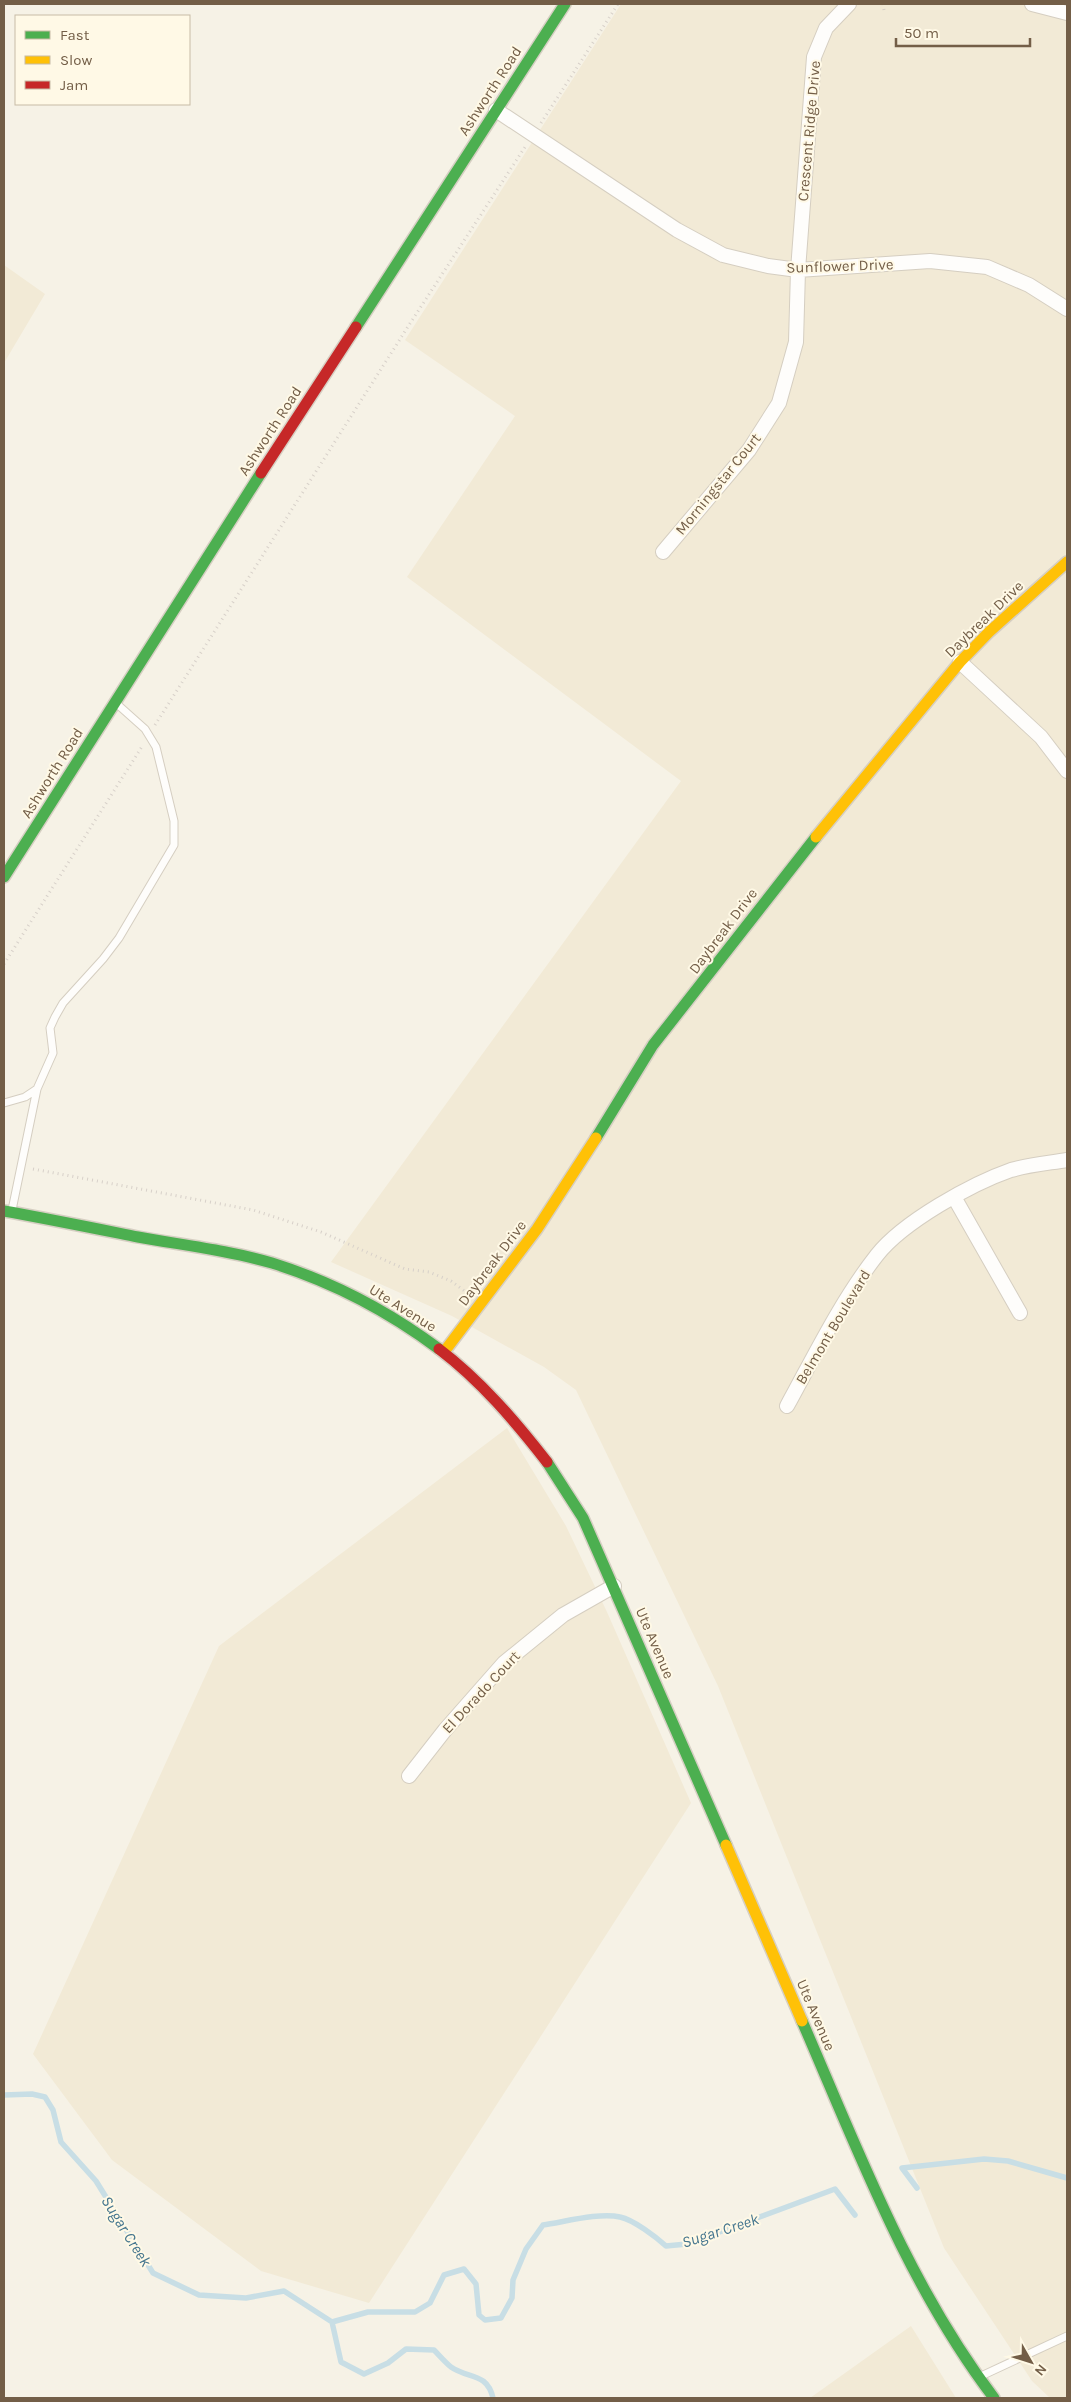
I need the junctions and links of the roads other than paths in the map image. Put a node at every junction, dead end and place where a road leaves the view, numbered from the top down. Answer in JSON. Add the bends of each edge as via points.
{"nodes":[{"id":1,"x":565,"y":4,"type":"edge"},
{"id":2,"x":849,"y":4,"type":"edge"},
{"id":3,"x":1032,"y":4,"type":"edge"},
{"id":4,"x":1067,"y":12,"type":"edge"},
{"id":5,"x":496,"y":110,"type":"junction"},
{"id":6,"x":798,"y":270,"type":"junction"},
{"id":7,"x":1067,"y":309,"type":"edge"},
{"id":8,"x":663,"y":552,"type":"dead end"},
{"id":9,"x":1067,"y":562,"type":"edge"},
{"id":10,"x":960,"y":662,"type":"junction"},
{"id":11,"x":115,"y":702,"type":"junction"},
{"id":12,"x":1067,"y":771,"type":"edge"},
{"id":13,"x":4,"y":877,"type":"edge"},
{"id":14,"x":37,"y":1089,"type":"junction"},
{"id":15,"x":4,"y":1103,"type":"edge"},
{"id":16,"x":1067,"y":1160,"type":"edge"},
{"id":17,"x":954,"y":1198,"type":"junction"},
{"id":18,"x":8,"y":1212,"type":"edge"},
{"id":19,"x":1020,"y":1313,"type":"dead end"},
{"id":20,"x":444,"y":1352,"type":"junction"},
{"id":21,"x":786,"y":1406,"type":"dead end"},
{"id":22,"x":614,"y":1586,"type":"junction"},
{"id":23,"x":409,"y":1776,"type":"dead end"},
{"id":24,"x":1067,"y":2336,"type":"edge"},
{"id":25,"x":979,"y":2377,"type":"junction"},
{"id":26,"x":994,"y":2398,"type":"edge"}],
"edges":[{"from":1,"to":5,"type":"street","name":"Ashworth Road"},
{"from":2,"to":6,"type":"street","name":"Crescent Ridge Drive","via":[[826,28],[814,57]]},
{"from":3,"to":4,"type":"street"},
{"from":5,"to":6,"type":"street","name":"Sunflower Drive","via":[[677,230],[723,255]]},
{"from":5,"to":11,"type":"street","name":"Ashworth Road"},
{"from":6,"to":7,"type":"street","name":"Sunflower Drive","via":[[930,261],[987,267],[1029,286]]},
{"from":6,"to":8,"type":"street","name":"Morningstar Court","via":[[796,342],[779,403],[749,450]]},
{"from":9,"to":10,"type":"street","name":"Daybreak Drive"},
{"from":10,"to":12,"type":"street","via":[[1041,737]]},
{"from":10,"to":20,"type":"street","name":"Daybreak Drive","via":[[793,865],[653,1045],[538,1230]]},
{"from":11,"to":13,"type":"street","name":"Ashworth Road"},
{"from":11,"to":14,"type":"lane","via":[[131,714],[156,747],[174,821],[174,845],[119,938],[63,1003],[55,1017],[50,1028],[53,1052]]},
{"from":14,"to":15,"type":"lane"},
{"from":14,"to":18,"type":"lane"},
{"from":16,"to":17,"type":"street","name":"Belmont Boulevard","via":[[1012,1170]]},
{"from":17,"to":19,"type":"street"},
{"from":17,"to":21,"type":"street","name":"Belmont Boulevard","via":[[911,1223],[878,1253],[852,1289]]},
{"from":18,"to":20,"type":"street","name":"Ute Avenue","via":[[218,1250],[272,1263],[349,1293],[385,1312]]},
{"from":20,"to":22,"type":"street","name":"Ute Avenue","via":[[484,1387],[538,1448],[583,1518]]},
{"from":22,"to":23,"type":"street","name":"El Dorado Court","via":[[563,1615],[504,1663]]},
{"from":22,"to":25,"type":"street","name":"Ute Avenue","via":[[891,2225],[924,2292]]},
{"from":24,"to":25,"type":"lane"},
{"from":25,"to":26,"type":"street","name":"Ute Avenue"}]}
